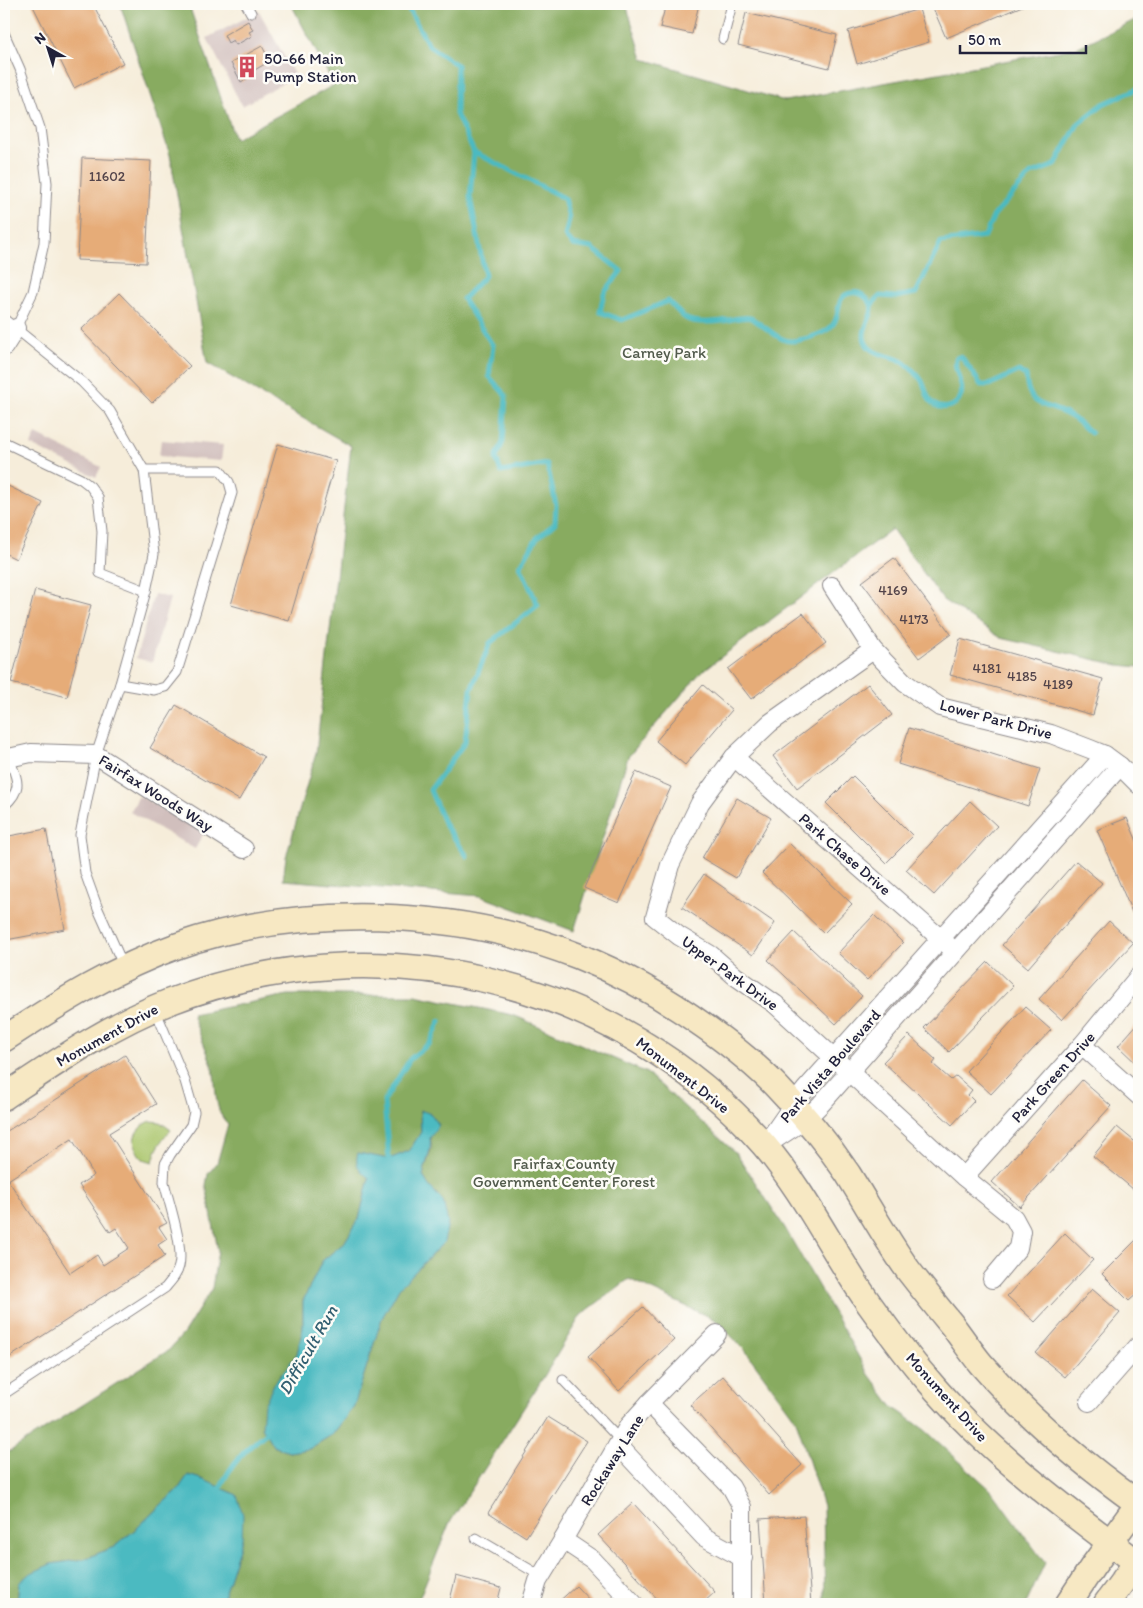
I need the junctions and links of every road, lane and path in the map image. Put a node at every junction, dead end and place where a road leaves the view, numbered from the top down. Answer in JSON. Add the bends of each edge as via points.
{"nodes":[{"id":1,"x":246,"y":4,"type":"edge"},
{"id":2,"x":732,"y":4,"type":"edge"},
{"id":3,"x":251,"y":13,"type":"dead end"},
{"id":4,"x":4,"y":33,"type":"edge"},
{"id":5,"x":723,"y":40,"type":"dead end"},
{"id":6,"x":10,"y":323,"type":"edge"},
{"id":7,"x":4,"y":347,"type":"edge"},
{"id":8,"x":4,"y":442,"type":"edge"},
{"id":9,"x":144,"y":470,"type":"junction"},
{"id":10,"x":832,"y":586,"type":"dead end"},
{"id":11,"x":146,"y":591,"type":"junction"},
{"id":12,"x":872,"y":650,"type":"junction"},
{"id":13,"x":120,"y":684,"type":"junction"},
{"id":14,"x":96,"y":754,"type":"junction"},
{"id":15,"x":1105,"y":755,"type":"junction"},
{"id":16,"x":734,"y":757,"type":"junction"},
{"id":17,"x":6,"y":759,"type":"edge"},
{"id":18,"x":1120,"y":766,"type":"junction"},
{"id":19,"x":1139,"y":785,"type":"edge"},
{"id":20,"x":4,"y":806,"type":"edge"},
{"id":21,"x":244,"y":849,"type":"dead end"},
{"id":22,"x":941,"y":939,"type":"junction"},
{"id":23,"x":955,"y":952,"type":"junction"},
{"id":24,"x":124,"y":967,"type":"junction"},
{"id":25,"x":1139,"y":976,"type":"edge"},
{"id":26,"x":154,"y":1008,"type":"junction"},
{"id":27,"x":4,"y":1039,"type":"edge"},
{"id":28,"x":1082,"y":1045,"type":"junction"},
{"id":29,"x":834,"y":1059,"type":"junction"},
{"id":30,"x":848,"y":1073,"type":"junction"},
{"id":31,"x":1139,"y":1096,"type":"edge"},
{"id":32,"x":4,"y":1097,"type":"edge"},
{"id":33,"x":799,"y":1112,"type":"junction"},
{"id":34,"x":765,"y":1146,"type":"junction"},
{"id":35,"x":964,"y":1176,"type":"junction"},
{"id":36,"x":992,"y":1279,"type":"dead end"},
{"id":37,"x":717,"y":1334,"type":"dead end"},
{"id":38,"x":1139,"y":1345,"type":"edge"},
{"id":39,"x":563,"y":1380,"type":"dead end"},
{"id":40,"x":4,"y":1394,"type":"edge"},
{"id":41,"x":1089,"y":1402,"type":"dead end"},
{"id":42,"x":649,"y":1403,"type":"junction"},
{"id":43,"x":620,"y":1443,"type":"junction"},
{"id":44,"x":1139,"y":1504,"type":"edge"},
{"id":45,"x":476,"y":1538,"type":"dead end"},
{"id":46,"x":563,"y":1540,"type":"junction"},
{"id":47,"x":1112,"y":1542,"type":"junction"},
{"id":48,"x":743,"y":1558,"type":"junction"},
{"id":49,"x":1138,"y":1562,"type":"edge"},
{"id":50,"x":541,"y":1576,"type":"junction"},
{"id":51,"x":530,"y":1604,"type":"edge"},
{"id":52,"x":634,"y":1604,"type":"edge"},
{"id":53,"x":742,"y":1604,"type":"edge"},
{"id":54,"x":1068,"y":1604,"type":"edge"},
{"id":55,"x":1106,"y":1604,"type":"edge"}],
"edges":[{"from":1,"to":3,"type":"lane"},
{"from":2,"to":5,"type":"lane"},
{"from":4,"to":6,"type":"lane","via":[[40,128],[48,182],[44,243],[33,292]]},
{"from":6,"to":7,"type":"street"},
{"from":6,"to":9,"type":"lane","via":[[82,382],[110,411]]},
{"from":8,"to":11,"type":"lane","via":[[90,486],[98,496],[102,531],[100,572]]},
{"from":9,"to":11,"type":"lane","via":[[154,554]]},
{"from":9,"to":13,"type":"lane","via":[[220,470],[232,493],[177,672],[166,687],[154,690]]},
{"from":10,"to":12,"type":"street","name":"Lower Park Drive"},
{"from":11,"to":13,"type":"lane"},
{"from":12,"to":15,"type":"street","name":"Lower Park Drive","via":[[905,683],[940,707],[1051,734]]},
{"from":12,"to":16,"type":"street","name":"Upper Park Drive","via":[[770,723]]},
{"from":13,"to":14,"type":"lane"},
{"from":14,"to":17,"type":"street","name":"Fairfax Woods Way","via":[[31,753]]},
{"from":14,"to":21,"type":"street","name":"Fairfax Woods Way"},
{"from":14,"to":24,"type":"lane","via":[[80,835],[85,873]]},
{"from":15,"to":18,"type":"street","name":"Lower Park Drive"},
{"from":15,"to":22,"type":"street","name":"Park Vista Boulevard"},
{"from":16,"to":22,"type":"street","name":"Park Chase Drive"},
{"from":16,"to":29,"type":"street","name":"Upper Park Drive","via":[[700,802],[670,865],[655,917],[775,1004]]},
{"from":17,"to":20,"type":"lane","via":[[18,782],[14,797]]},
{"from":18,"to":19,"type":"street","name":"Lower Park Drive"},
{"from":18,"to":23,"type":"street","name":"Park Vista Boulevard"},
{"from":22,"to":23,"type":"street","name":"Park Chase Drive"},
{"from":22,"to":29,"type":"street","name":"Park Vista Boulevard"},
{"from":23,"to":30,"type":"street","name":"Park Vista Boulevard"},
{"from":24,"to":27,"type":"main road","via":[[62,1001]]},
{"from":24,"to":33,"type":"main road","via":[[228,931],[305,918],[420,920],[474,928],[540,943],[577,956],[620,974],[659,996],[723,1040],[775,1084]]},
{"from":25,"to":28,"type":"street","name":"Park Green Drive"},
{"from":26,"to":32,"type":"main road","name":"Monument Drive","via":[[95,1038]]},
{"from":26,"to":34,"type":"main road","name":"Monument Drive","via":[[235,981],[321,967],[386,965],[431,969],[494,981],[582,1011],[628,1033],[698,1083]]},
{"from":26,"to":40,"type":"lane","via":[[185,1081],[194,1112],[191,1125],[170,1155],[164,1172],[180,1247],[180,1264],[175,1278],[165,1288]]},
{"from":28,"to":31,"type":"street"},
{"from":28,"to":35,"type":"street","name":"Park Green Drive"},
{"from":29,"to":30,"type":"street","name":"Upper Park Drive"},
{"from":29,"to":33,"type":"street","name":"Park Vista Boulevard"},
{"from":30,"to":33,"type":"street","name":"Park Vista Boulevard"},
{"from":30,"to":35,"type":"street","name":"Upper Park Drive"},
{"from":33,"to":34,"type":"street","name":"Park Vista Boulevard"},
{"from":33,"to":44,"type":"main road","via":[[827,1144],[908,1269],[982,1364],[1030,1414]]},
{"from":34,"to":47,"type":"main road","name":"Monument Drive","via":[[812,1212],[869,1304],[926,1378],[993,1446]]},
{"from":35,"to":36,"type":"street","name":"Upper Park Drive","via":[[1014,1218],[1021,1231],[1018,1248]]},
{"from":37,"to":42,"type":"street","name":"Rockaway Lane"},
{"from":38,"to":41,"type":"street"},
{"from":39,"to":43,"type":"lane"},
{"from":42,"to":43,"type":"street","name":"Rockaway Lane","via":[[629,1425]]},
{"from":42,"to":48,"type":"street","via":[[731,1487],[742,1507]]},
{"from":43,"to":46,"type":"street","name":"Rockaway Lane"},
{"from":43,"to":48,"type":"street","via":[[704,1537]]},
{"from":44,"to":47,"type":"main road"},
{"from":45,"to":50,"type":"lane"},
{"from":46,"to":50,"type":"street","name":"Rockaway Lane"},
{"from":46,"to":52,"type":"street","via":[[593,1560]]},
{"from":47,"to":49,"type":"main road","name":"Monument Drive"},
{"from":47,"to":54,"type":"main road"},
{"from":48,"to":53,"type":"street"},
{"from":49,"to":55,"type":"main road"},
{"from":50,"to":51,"type":"street","name":"Rockaway Lane"}]}
